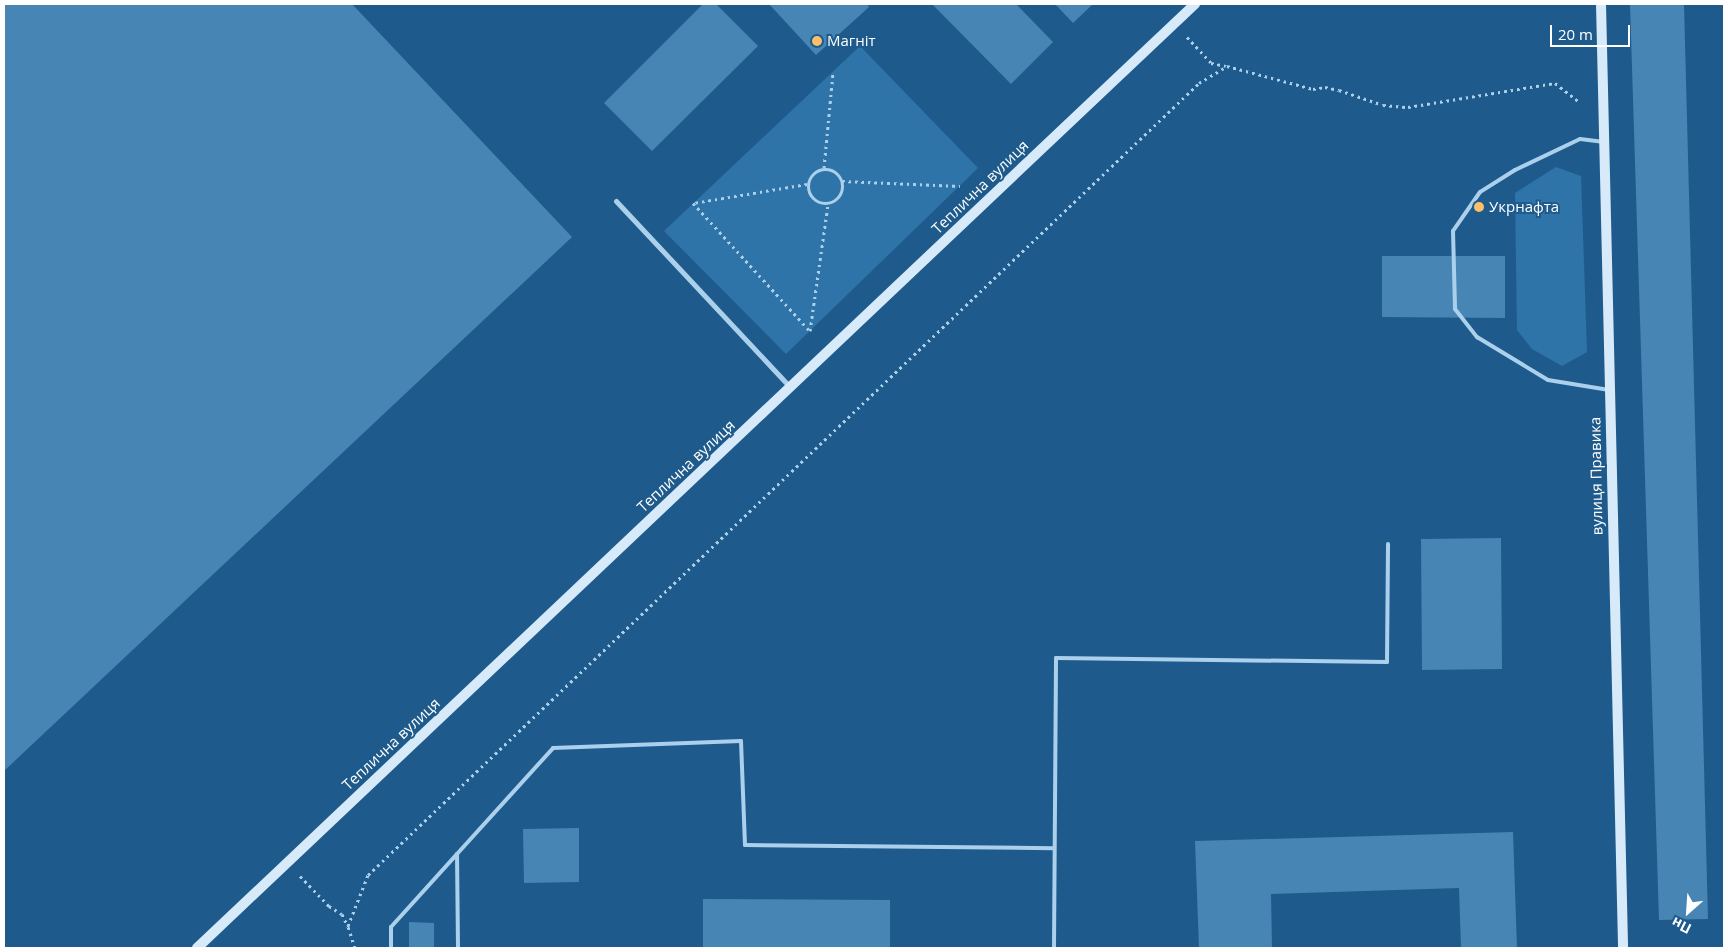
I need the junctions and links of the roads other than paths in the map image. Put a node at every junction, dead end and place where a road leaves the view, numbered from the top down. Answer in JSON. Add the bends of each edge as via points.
{"nodes":[{"id":1,"x":1194,"y":4,"type":"edge"},
{"id":2,"x":1601,"y":4,"type":"edge"},
{"id":3,"x":1604,"y":142,"type":"junction"},
{"id":4,"x":616,"y":201,"type":"dead end"},
{"id":5,"x":790,"y":388,"type":"junction"},
{"id":6,"x":1609,"y":390,"type":"junction"},
{"id":7,"x":1388,"y":544,"type":"dead end"},
{"id":8,"x":1054,"y":848,"type":"junction"},
{"id":9,"x":457,"y":854,"type":"junction"},
{"id":10,"x":197,"y":948,"type":"edge"},
{"id":11,"x":391,"y":948,"type":"edge"},
{"id":12,"x":458,"y":948,"type":"edge"},
{"id":13,"x":1054,"y":948,"type":"edge"},
{"id":14,"x":1622,"y":948,"type":"edge"}],
"edges":[{"from":1,"to":5,"type":"street","name":"Теплична вулиця"},
{"from":2,"to":3,"type":"street","name":"вулиця Правика"},
{"from":3,"to":6,"type":"street","name":"вулиця Правика"},
{"from":3,"to":6,"type":"lane","via":[[1580,139],[1515,170],[1480,192],[1453,230],[1454,289],[1455,309],[1477,337],[1506,357],[1548,380]]},
{"from":4,"to":5,"type":"street"},
{"from":5,"to":10,"type":"street","name":"Теплична вулиця"},
{"from":6,"to":14,"type":"street","name":"вулиця Правика"},
{"from":7,"to":8,"type":"lane","via":[[1387,662],[1056,658]]},
{"from":8,"to":9,"type":"lane","via":[[745,845],[741,742],[553,748]]},
{"from":8,"to":13,"type":"lane"},
{"from":9,"to":11,"type":"lane","via":[[391,927]]},
{"from":9,"to":12,"type":"lane"}]}
